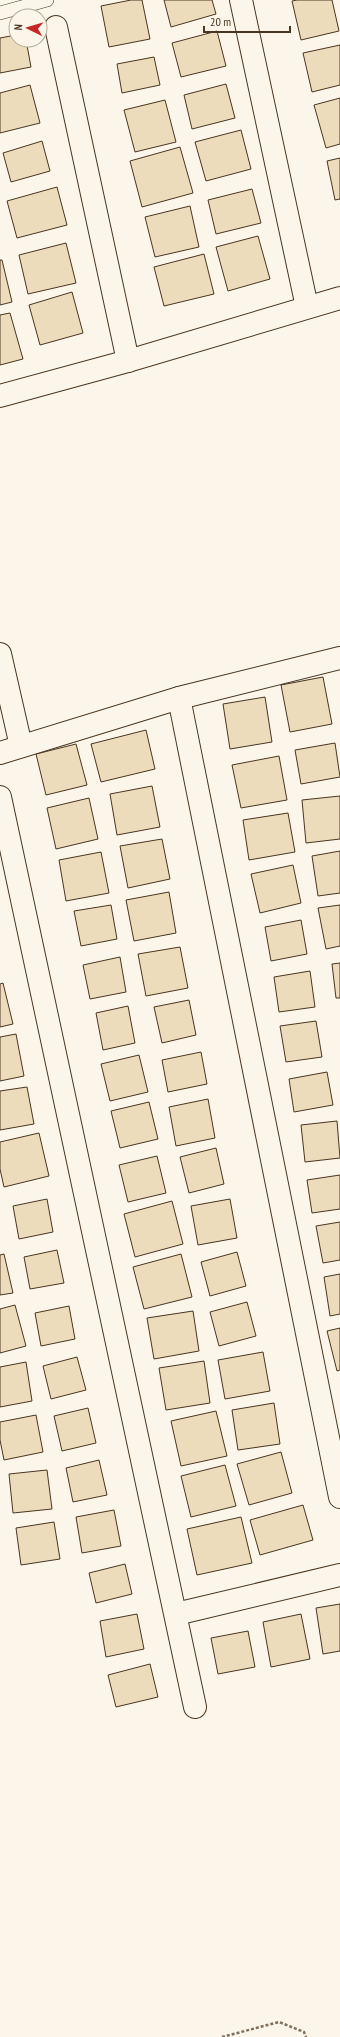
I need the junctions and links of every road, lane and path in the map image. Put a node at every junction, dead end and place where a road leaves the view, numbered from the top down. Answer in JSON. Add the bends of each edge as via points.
{"nodes":[{"id":1,"x":47,"y":0,"type":"edge"},
{"id":2,"x":241,"y":0,"type":"edge"},
{"id":3,"x":0,"y":13,"type":"edge"},
{"id":4,"x":56,"y":27,"type":"dead end"},
{"id":5,"x":340,"y":298,"type":"edge"},
{"id":6,"x":307,"y":307,"type":"junction"},
{"id":7,"x":128,"y":361,"type":"junction"},
{"id":8,"x":0,"y":396,"type":"edge"},
{"id":9,"x":0,"y":654,"type":"edge"},
{"id":10,"x":340,"y":658,"type":"edge"},
{"id":11,"x":179,"y":698,"type":"junction"},
{"id":12,"x":21,"y":746,"type":"junction"},
{"id":13,"x":0,"y":753,"type":"edge"},
{"id":14,"x":0,"y":797,"type":"edge"},
{"id":15,"x":340,"y":1497,"type":"edge"},
{"id":16,"x":340,"y":1575,"type":"edge"},
{"id":17,"x":176,"y":1614,"type":"junction"},
{"id":18,"x":195,"y":1707,"type":"dead end"},
{"id":19,"x":222,"y":2037,"type":"edge"},
{"id":20,"x":306,"y":2037,"type":"edge"}],
"edges":[{"from":1,"to":3,"type":"lane"},
{"from":2,"to":6,"type":"street"},
{"from":4,"to":7,"type":"street"},
{"from":5,"to":6,"type":"street"},
{"from":6,"to":7,"type":"street"},
{"from":7,"to":8,"type":"street"},
{"from":9,"to":12,"type":"street"},
{"from":10,"to":11,"type":"street"},
{"from":11,"to":12,"type":"street"},
{"from":11,"to":15,"type":"street"},
{"from":12,"to":13,"type":"street"},
{"from":14,"to":17,"type":"street"},
{"from":16,"to":17,"type":"street"},
{"from":17,"to":18,"type":"street"},
{"from":19,"to":20,"type":"path","via":[[279,2022],[304,2032]]}]}
